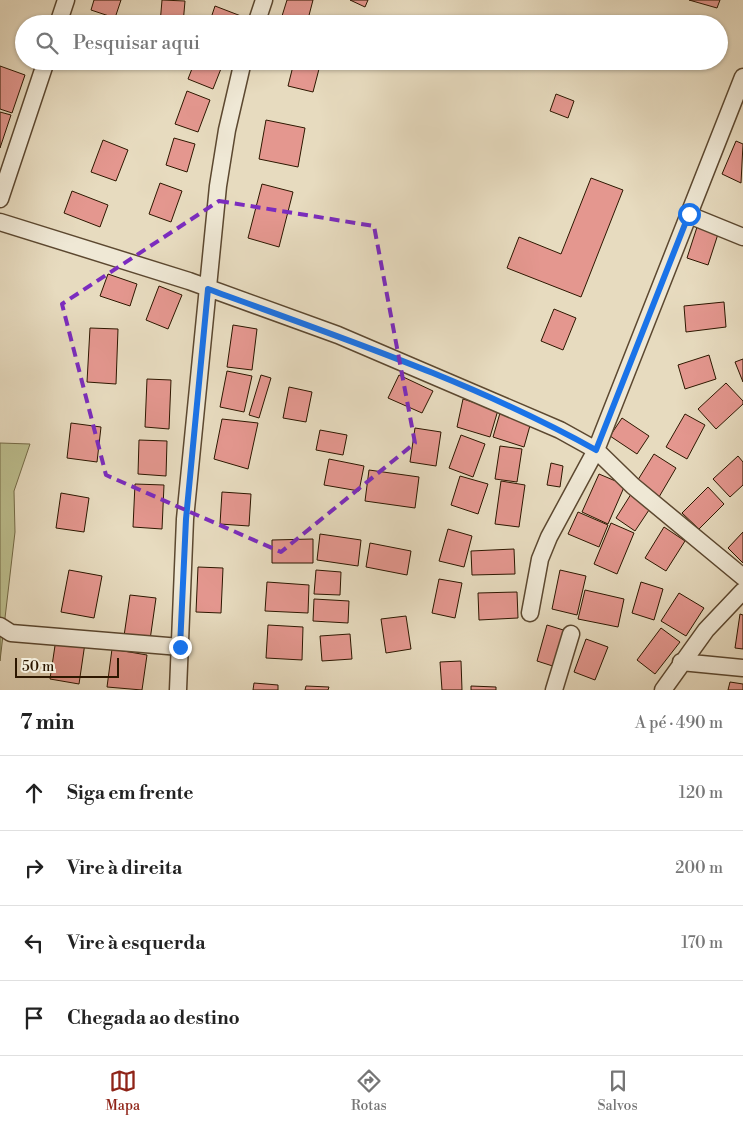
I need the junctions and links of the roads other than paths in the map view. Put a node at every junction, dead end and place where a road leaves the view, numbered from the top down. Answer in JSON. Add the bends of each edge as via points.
{"nodes":[{"id":1,"x":66,"y":0,"type":"edge"},
{"id":2,"x":264,"y":0,"type":"edge"},
{"id":3,"x":61,"y":15,"type":"edge"},
{"id":4,"x":259,"y":15,"type":"edge"},
{"id":5,"x":43,"y":70,"type":"edge"},
{"id":6,"x":241,"y":70,"type":"edge"},
{"id":7,"x":743,"y":77,"type":"edge"},
{"id":8,"x":0,"y":198,"type":"edge"},
{"id":9,"x":689,"y":214,"type":"junction"},
{"id":10,"x":0,"y":222,"type":"edge"},
{"id":11,"x":743,"y":237,"type":"edge"},
{"id":12,"x":208,"y":289,"type":"junction"},
{"id":13,"x":596,"y":450,"type":"junction"},
{"id":14,"x":743,"y":577,"type":"edge"},
{"id":15,"x":743,"y":591,"type":"edge"},
{"id":16,"x":530,"y":613,"type":"dead end"},
{"id":17,"x":0,"y":626,"type":"edge"},
{"id":18,"x":571,"y":634,"type":"dead end"},
{"id":19,"x":180,"y":647,"type":"junction"},
{"id":20,"x":681,"y":662,"type":"junction"},
{"id":21,"x":743,"y":668,"type":"edge"},
{"id":22,"x":178,"y":690,"type":"edge"},
{"id":23,"x":554,"y":690,"type":"edge"},
{"id":24,"x":663,"y":690,"type":"edge"}],
"edges":[{"from":1,"to":3,"type":"street"},
{"from":2,"to":4,"type":"street"},
{"from":5,"to":8,"type":"street"},
{"from":6,"to":12,"type":"street","via":[[218,186]]},
{"from":7,"to":9,"type":"street"},
{"from":9,"to":11,"type":"street"},
{"from":9,"to":13,"type":"street"},
{"from":10,"to":12,"type":"street"},
{"from":12,"to":13,"type":"street","via":[[384,353],[560,430]]},
{"from":12,"to":19,"type":"street","via":[[186,519]]},
{"from":13,"to":14,"type":"street","via":[[633,486]]},
{"from":13,"to":16,"type":"street","via":[[540,559]]},
{"from":15,"to":20,"type":"street"},
{"from":17,"to":19,"type":"street","via":[[12,633]]},
{"from":18,"to":23,"type":"street"},
{"from":19,"to":22,"type":"street"},
{"from":20,"to":21,"type":"street"},
{"from":20,"to":24,"type":"street"}]}
